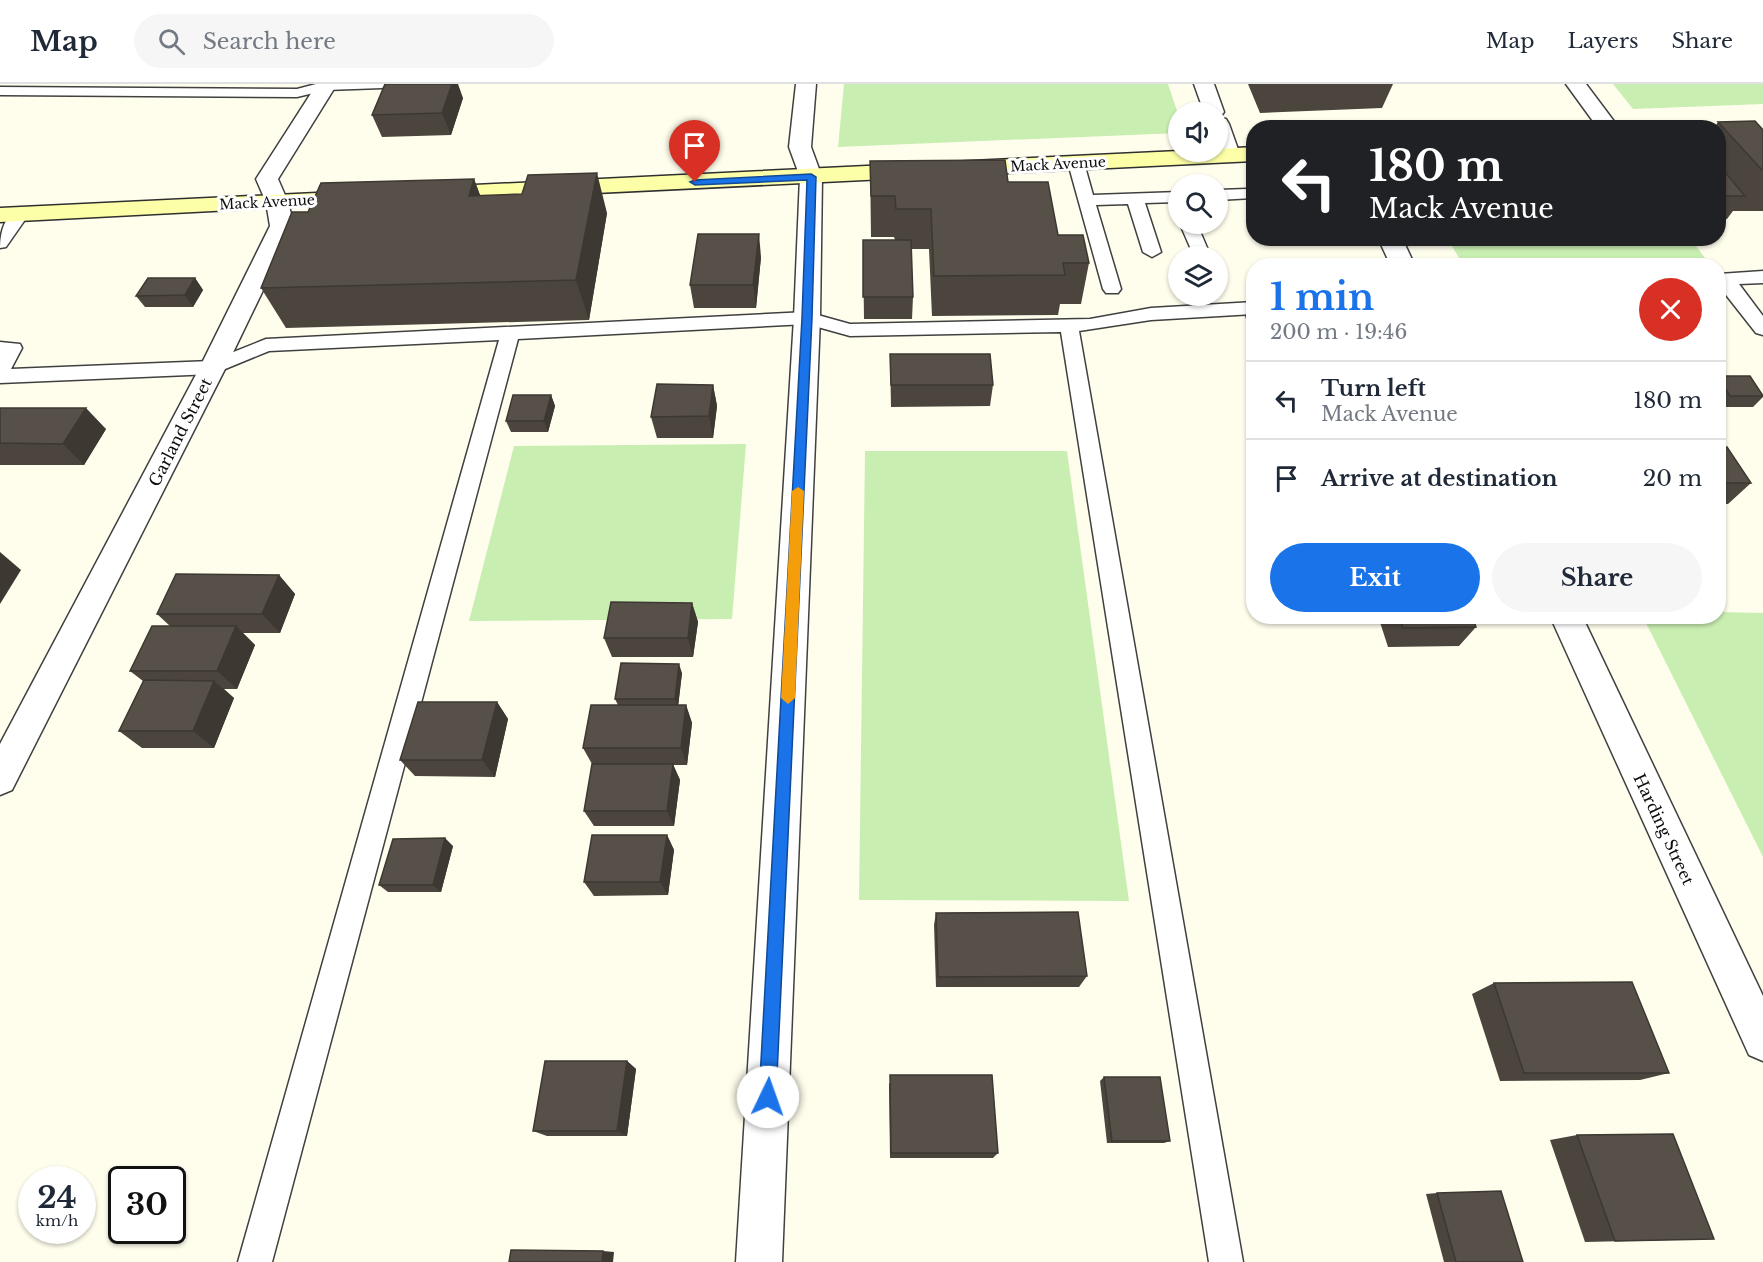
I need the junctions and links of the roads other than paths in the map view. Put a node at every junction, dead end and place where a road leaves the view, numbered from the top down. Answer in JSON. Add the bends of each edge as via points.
{"nodes":[{"id":1,"x":382,"y":84,"type":"edge"},
{"id":2,"x":806,"y":84,"type":"edge"},
{"id":3,"x":1204,"y":84,"type":"edge"},
{"id":4,"x":1576,"y":84,"type":"edge"},
{"id":5,"x":327,"y":85,"type":"edge"},
{"id":6,"x":112,"y":88,"type":"edge"},
{"id":7,"x":0,"y":91,"type":"edge"},
{"id":8,"x":1210,"y":102,"type":"edge"},
{"id":9,"x":1603,"y":120,"type":"edge"},
{"id":10,"x":1246,"y":154,"type":"edge"},
{"id":11,"x":1229,"y":155,"type":"joint"},
{"id":12,"x":1076,"y":163,"type":"junction"},
{"id":13,"x":811,"y":177,"type":"junction"},
{"id":14,"x":1246,"y":194,"type":"edge"},
{"id":15,"x":1228,"y":195,"type":"edge"},
{"id":16,"x":407,"y":196,"type":"edge"},
{"id":17,"x":384,"y":197,"type":"edge"},
{"id":18,"x":1168,"y":197,"type":"edge"},
{"id":19,"x":1135,"y":198,"type":"junction"},
{"id":20,"x":1089,"y":200,"type":"junction"},
{"id":21,"x":277,"y":202,"type":"junction"},
{"id":22,"x":10,"y":214,"type":"edge"},
{"id":23,"x":0,"y":243,"type":"edge"},
{"id":24,"x":1152,"y":252,"type":"dead end"},
{"id":25,"x":1763,"y":277,"type":"edge"},
{"id":26,"x":1726,"y":280,"type":"edge"},
{"id":27,"x":1726,"y":285,"type":"edge"},
{"id":28,"x":1112,"y":289,"type":"dead end"},
{"id":29,"x":1246,"y":308,"type":"edge"},
{"id":30,"x":807,"y":318,"type":"junction"},
{"id":31,"x":1069,"y":325,"type":"junction"},
{"id":32,"x":1763,"y":329,"type":"edge"},
{"id":33,"x":511,"y":331,"type":"junction"},
{"id":34,"x":0,"y":348,"type":"edge"},
{"id":35,"x":213,"y":367,"type":"junction"},
{"id":36,"x":0,"y":372,"type":"edge"},
{"id":37,"x":0,"y":376,"type":"edge"},
{"id":38,"x":1570,"y":624,"type":"edge"},
{"id":39,"x":0,"y":779,"type":"edge"},
{"id":40,"x":1763,"y":1041,"type":"edge"},
{"id":41,"x":255,"y":1262,"type":"edge"},
{"id":42,"x":759,"y":1262,"type":"edge"},
{"id":43,"x":1226,"y":1262,"type":"edge"}],
"edges":[{"from":1,"to":5,"type":"lane"},
{"from":2,"to":13,"type":"street","via":[[800,147]]},
{"from":3,"to":8,"type":"street"},
{"from":4,"to":9,"type":"street"},
{"from":5,"to":6,"type":"lane","via":[[297,93]]},
{"from":5,"to":21,"type":"street","name":"Garland Street","via":[[267,179]]},
{"from":6,"to":7,"type":"lane"},
{"from":10,"to":11,"type":"main road","name":"Mack Avenue"},
{"from":11,"to":12,"type":"main road","name":"Mack Avenue"},
{"from":12,"to":13,"type":"main road","name":"Mack Avenue"},
{"from":12,"to":20,"type":"lane"},
{"from":13,"to":16,"type":"main road","name":"Mack Avenue"},
{"from":13,"to":30,"type":"street"},
{"from":14,"to":15,"type":"lane"},
{"from":17,"to":21,"type":"main road","name":"Mack Avenue"},
{"from":18,"to":19,"type":"lane"},
{"from":19,"to":20,"type":"lane"},
{"from":19,"to":24,"type":"lane"},
{"from":20,"to":28,"type":"lane"},
{"from":21,"to":22,"type":"main road","name":"Mack Avenue"},
{"from":21,"to":35,"type":"street","name":"Garland Street","via":[[282,226]]},
{"from":22,"to":23,"type":"lane"},
{"from":25,"to":26,"type":"lane"},
{"from":27,"to":32,"type":"lane"},
{"from":29,"to":31,"type":"lane","via":[[1151,314]]},
{"from":30,"to":31,"type":"lane","via":[[850,330]]},
{"from":30,"to":33,"type":"lane"},
{"from":30,"to":42,"type":"street"},
{"from":31,"to":43,"type":"lane"},
{"from":33,"to":35,"type":"lane","via":[[266,345]]},
{"from":33,"to":41,"type":"lane"},
{"from":34,"to":36,"type":"lane","via":[[13,348]]},
{"from":35,"to":37,"type":"lane"},
{"from":35,"to":39,"type":"street","name":"Garland Street"},
{"from":38,"to":40,"type":"street","name":"Harding Street"}]}
